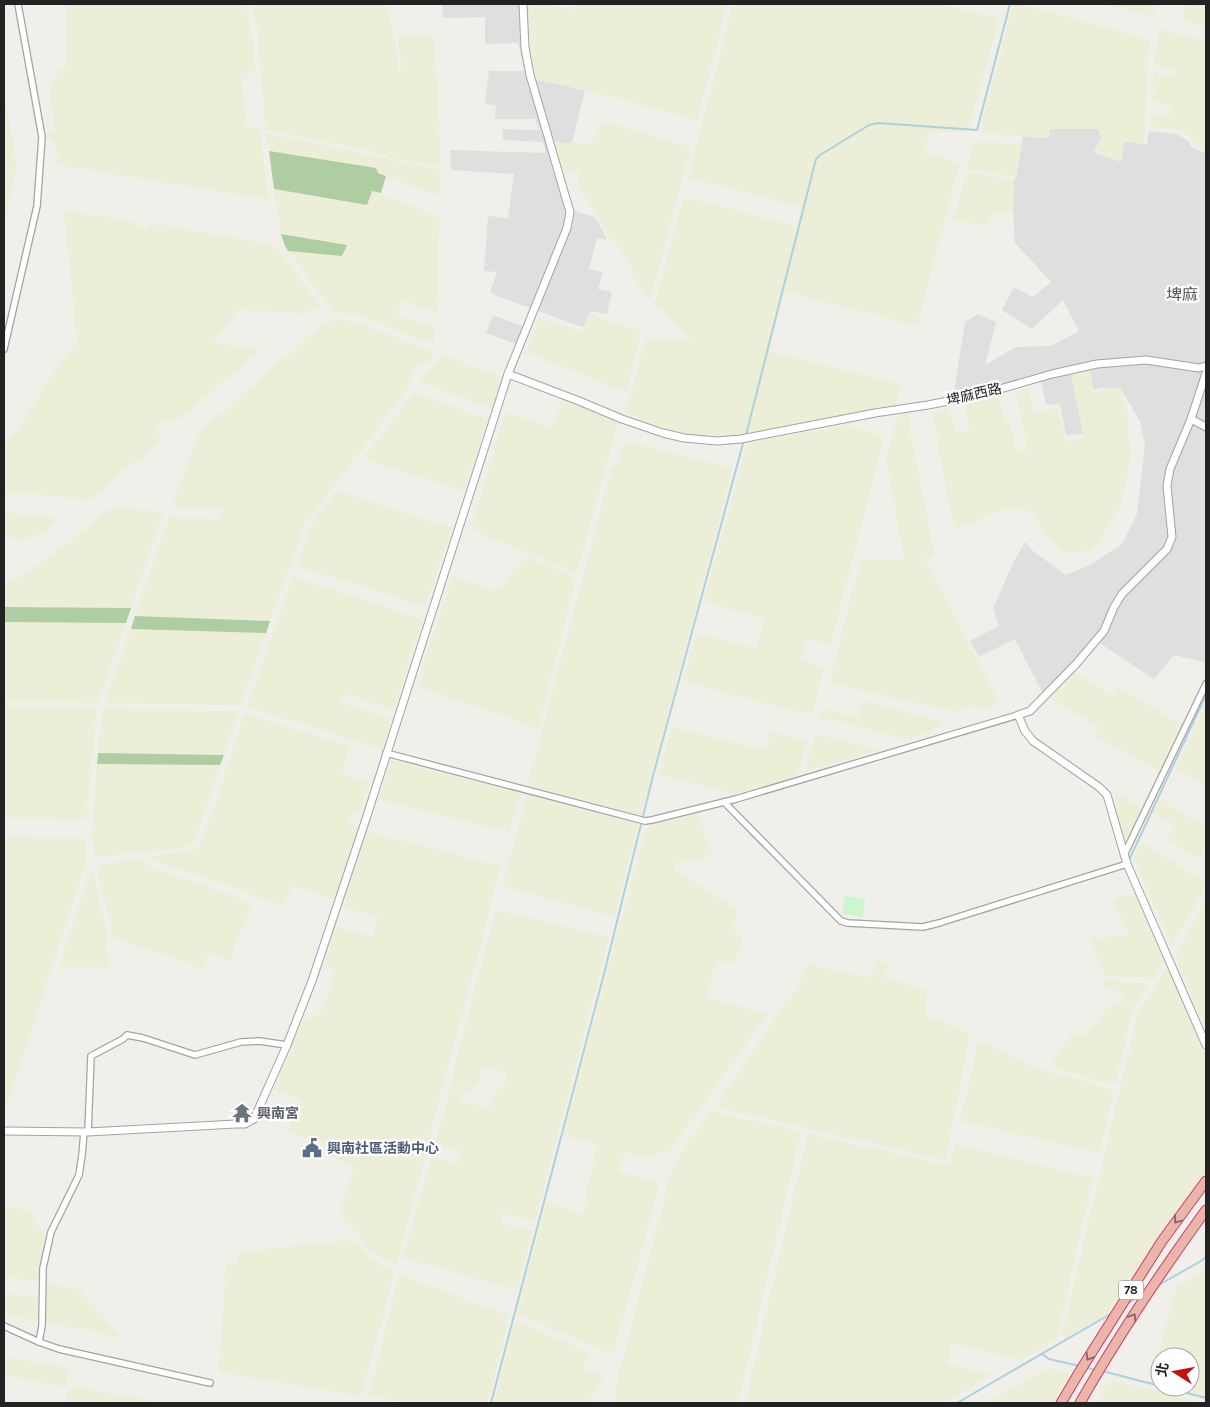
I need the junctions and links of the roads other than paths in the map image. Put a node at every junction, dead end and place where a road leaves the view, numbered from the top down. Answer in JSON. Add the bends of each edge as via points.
{"nodes":[{"id":1,"x":18,"y":4,"type":"edge"},
{"id":2,"x":523,"y":4,"type":"edge"},
{"id":3,"x":4,"y":349,"type":"edge"},
{"id":4,"x":1206,"y":366,"type":"edge"},
{"id":5,"x":1206,"y":373,"type":"edge"},
{"id":6,"x":508,"y":374,"type":"junction"},
{"id":7,"x":1191,"y":419,"type":"junction"},
{"id":8,"x":1206,"y":427,"type":"edge"},
{"id":9,"x":1206,"y":684,"type":"edge"},
{"id":10,"x":1018,"y":715,"type":"junction"},
{"id":11,"x":386,"y":753,"type":"junction"},
{"id":12,"x":724,"y":802,"type":"junction"},
{"id":13,"x":1124,"y":855,"type":"junction"},
{"id":14,"x":1127,"y":864,"type":"junction"},
{"id":15,"x":288,"y":1045,"type":"junction"},
{"id":16,"x":1206,"y":1046,"type":"edge"},
{"id":17,"x":4,"y":1131,"type":"edge"},
{"id":18,"x":86,"y":1132,"type":"junction"},
{"id":19,"x":1206,"y":1181,"type":"edge"},
{"id":20,"x":1206,"y":1210,"type":"edge"},
{"id":21,"x":4,"y":1326,"type":"edge"},
{"id":22,"x":39,"y":1342,"type":"junction"},
{"id":23,"x":210,"y":1383,"type":"dead end"},
{"id":24,"x":1061,"y":1403,"type":"edge"},
{"id":25,"x":1080,"y":1403,"type":"edge"}],
"edges":[{"from":1,"to":3,"type":"street","via":[[42,148],[37,206]]},
{"from":2,"to":6,"type":"street","via":[[530,75],[570,212],[567,228]]},
{"from":4,"to":6,"type":"street","name":"埤麻西路","via":[[1199,368],[1146,360],[1097,364],[928,406],[717,441],[663,433]]},
{"from":5,"to":7,"type":"street"},
{"from":6,"to":11,"type":"street"},
{"from":7,"to":8,"type":"street"},
{"from":7,"to":10,"type":"street","via":[[1170,469],[1167,486],[1172,537],[1167,550],[1122,594],[1104,631],[1076,664],[1030,711]]},
{"from":9,"to":13,"type":"street"},
{"from":10,"to":12,"type":"street"},
{"from":10,"to":13,"type":"street","via":[[1024,731],[1034,741],[1107,795]]},
{"from":11,"to":12,"type":"street","via":[[642,820]]},
{"from":11,"to":15,"type":"street"},
{"from":12,"to":14,"type":"street","via":[[841,921],[848,923],[923,927]]},
{"from":13,"to":14,"type":"street"},
{"from":14,"to":16,"type":"street"},
{"from":15,"to":18,"type":"street","via":[[250,1122]]},
{"from":15,"to":18,"type":"street","via":[[241,1042],[195,1056],[128,1036],[91,1056]]},
{"from":17,"to":18,"type":"street"},
{"from":18,"to":22,"type":"street","via":[[79,1175],[52,1232],[43,1268]]},
{"from":19,"to":24,"type":"highway","number":"78","one_way":true,"via":[[1162,1241]]},
{"from":25,"to":20,"type":"highway","number":"78","one_way":true,"via":[[1153,1286]]},
{"from":21,"to":22,"type":"street"},
{"from":22,"to":23,"type":"street"}]}
